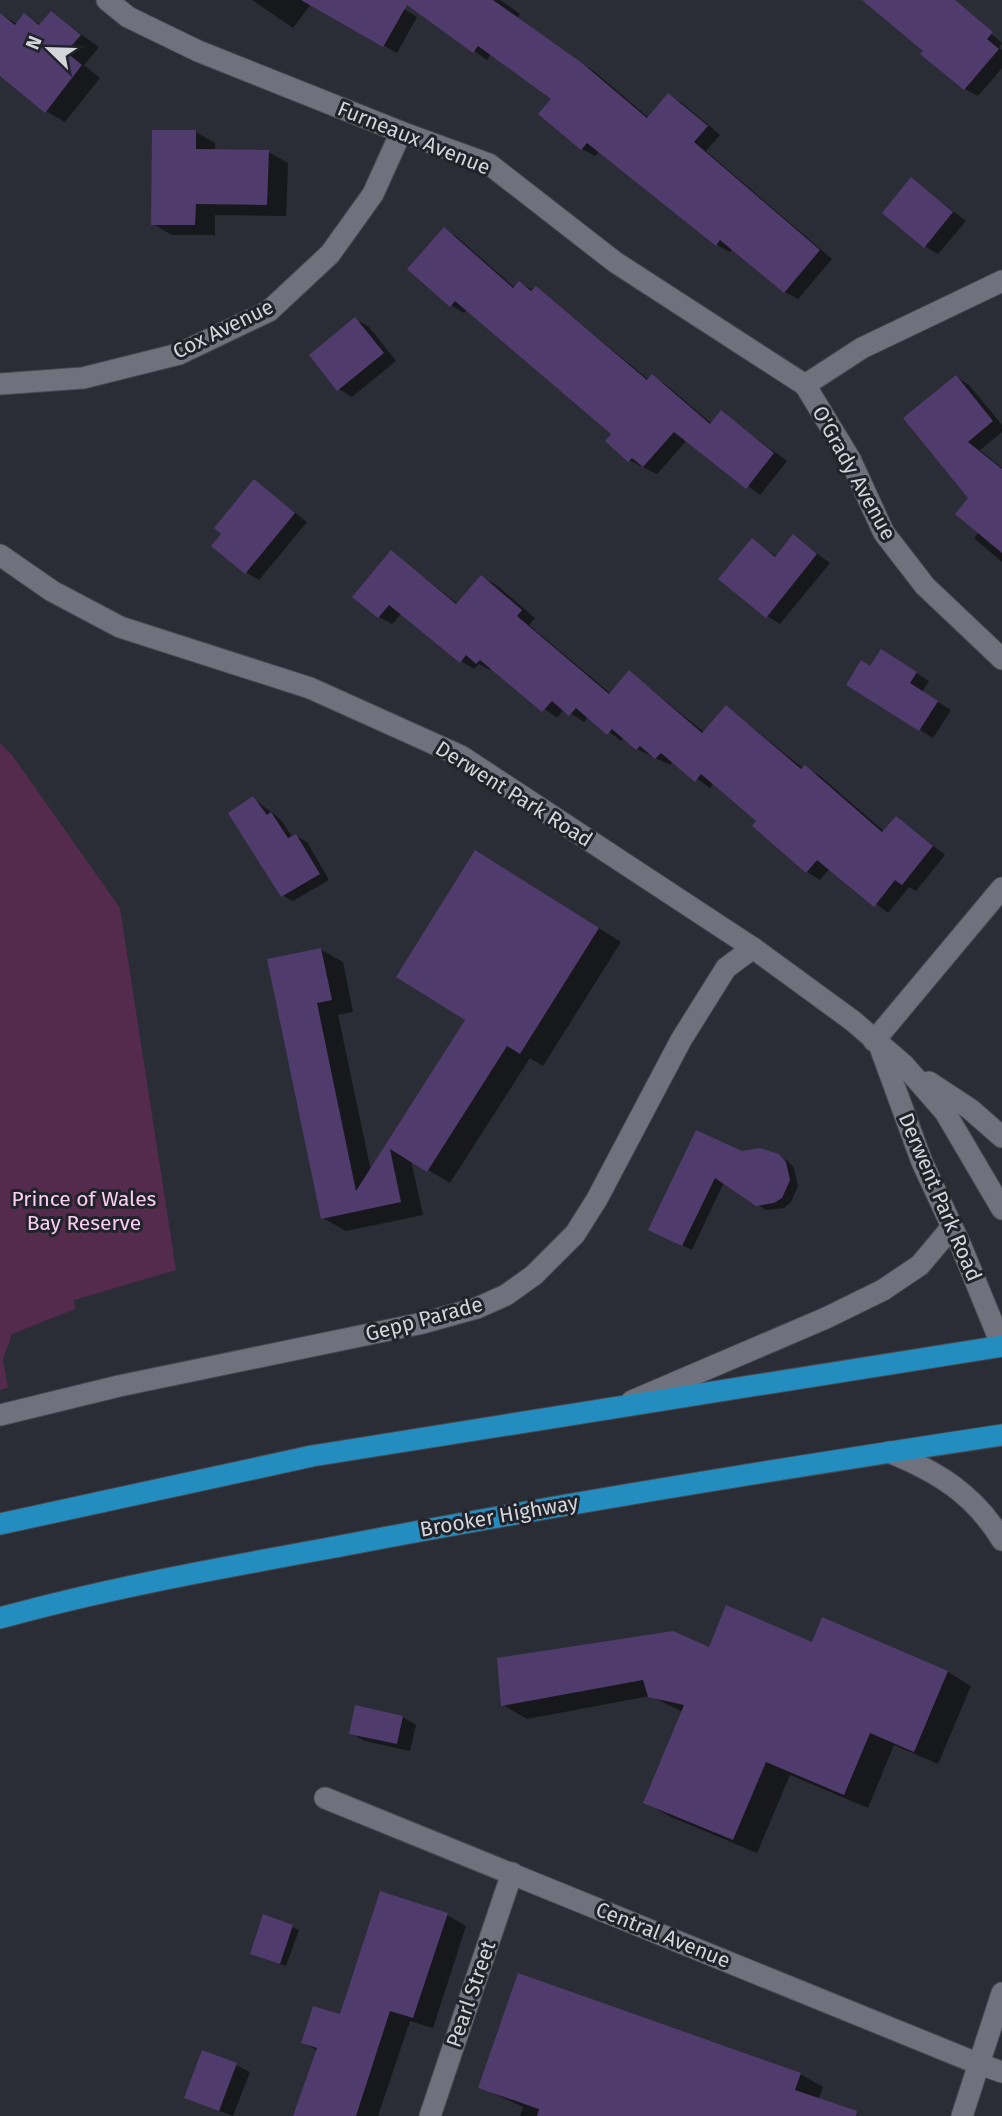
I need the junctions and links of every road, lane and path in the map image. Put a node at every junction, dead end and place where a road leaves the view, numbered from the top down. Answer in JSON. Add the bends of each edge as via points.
{"nodes":[{"id":1,"x":107,"y":0,"type":"edge"},
{"id":2,"x":401,"y":132,"type":"junction"},
{"id":3,"x":1002,"y":281,"type":"edge"},
{"id":4,"x":0,"y":384,"type":"edge"},
{"id":5,"x":805,"y":385,"type":"junction"},
{"id":6,"x":0,"y":555,"type":"edge"},
{"id":7,"x":1002,"y":659,"type":"edge"},
{"id":8,"x":1002,"y":888,"type":"edge"},
{"id":9,"x":753,"y":948,"type":"junction"},
{"id":10,"x":877,"y":1044,"type":"junction"},
{"id":11,"x":904,"y":1065,"type":"junction"},
{"id":12,"x":1002,"y":1137,"type":"edge"},
{"id":13,"x":1002,"y":1209,"type":"edge"},
{"id":14,"x":952,"y":1227,"type":"junction"},
{"id":15,"x":1002,"y":1346,"type":"edge"},
{"id":16,"x":617,"y":1408,"type":"junction"},
{"id":17,"x":0,"y":1415,"type":"edge"},
{"id":18,"x":1002,"y":1435,"type":"edge"},
{"id":19,"x":889,"y":1452,"type":"junction"},
{"id":20,"x":0,"y":1524,"type":"edge"},
{"id":21,"x":1002,"y":1540,"type":"edge"},
{"id":22,"x":0,"y":1618,"type":"edge"},
{"id":23,"x":324,"y":1798,"type":"dead end"},
{"id":24,"x":512,"y":1873,"type":"junction"},
{"id":25,"x":1001,"y":2003,"type":"edge"},
{"id":26,"x":979,"y":2064,"type":"junction"},
{"id":27,"x":1002,"y":2072,"type":"edge"},
{"id":28,"x":430,"y":2116,"type":"edge"},
{"id":29,"x":962,"y":2116,"type":"edge"}],
"edges":[{"from":1,"to":2,"type":"street","name":"Furneaux Avenue","via":[[128,17],[198,51]]},
{"from":2,"to":4,"type":"street","name":"Cox Avenue","via":[[373,194],[330,254],[269,312],[179,354],[83,378]]},
{"from":2,"to":5,"type":"street","name":"Furneaux Avenue","via":[[489,164],[615,262]]},
{"from":3,"to":5,"type":"street","name":"O'Grady Avenue","via":[[862,348]]},
{"from":5,"to":7,"type":"street","name":"O'Grady Avenue","via":[[850,459],[884,533],[925,586]]},
{"from":6,"to":9,"type":"street","name":"Derwent Park Road","via":[[52,591],[120,627],[310,688],[461,756]]},
{"from":8,"to":10,"type":"street"},
{"from":9,"to":10,"type":"street","name":"Derwent Park Road","via":[[817,993]]},
{"from":9,"to":17,"type":"street","name":"Gepp Parade","via":[[726,968],[681,1040],[575,1234],[506,1296],[423,1323]]},
{"from":10,"to":11,"type":"street","name":"Derwent Park Road"},
{"from":10,"to":14,"type":"street","name":"Derwent Park Road"},
{"from":11,"to":12,"type":"street","via":[[970,1109]]},
{"from":11,"to":13,"type":"street","name":"Derwent Park Road","via":[[959,1132]]},
{"from":14,"to":15,"type":"street","name":"Derwent Park Road"},
{"from":14,"to":16,"type":"street","via":[[920,1265],[883,1290]]},
{"from":15,"to":16,"type":"highway"},
{"from":16,"to":20,"type":"highway","via":[[312,1456]]},
{"from":18,"to":19,"type":"highway","name":"Brooker Highway"},
{"from":19,"to":21,"type":"street","via":[[922,1465],[963,1491]]},
{"from":19,"to":22,"type":"highway","name":"Brooker Highway","via":[[520,1512],[72,1598]]},
{"from":23,"to":24,"type":"street","name":"Central Avenue"},
{"from":24,"to":26,"type":"street","name":"Central Avenue"},
{"from":24,"to":28,"type":"street","name":"Pearl Street"},
{"from":25,"to":26,"type":"street"},
{"from":26,"to":27,"type":"street","name":"Central Avenue"},
{"from":26,"to":29,"type":"street"}]}
